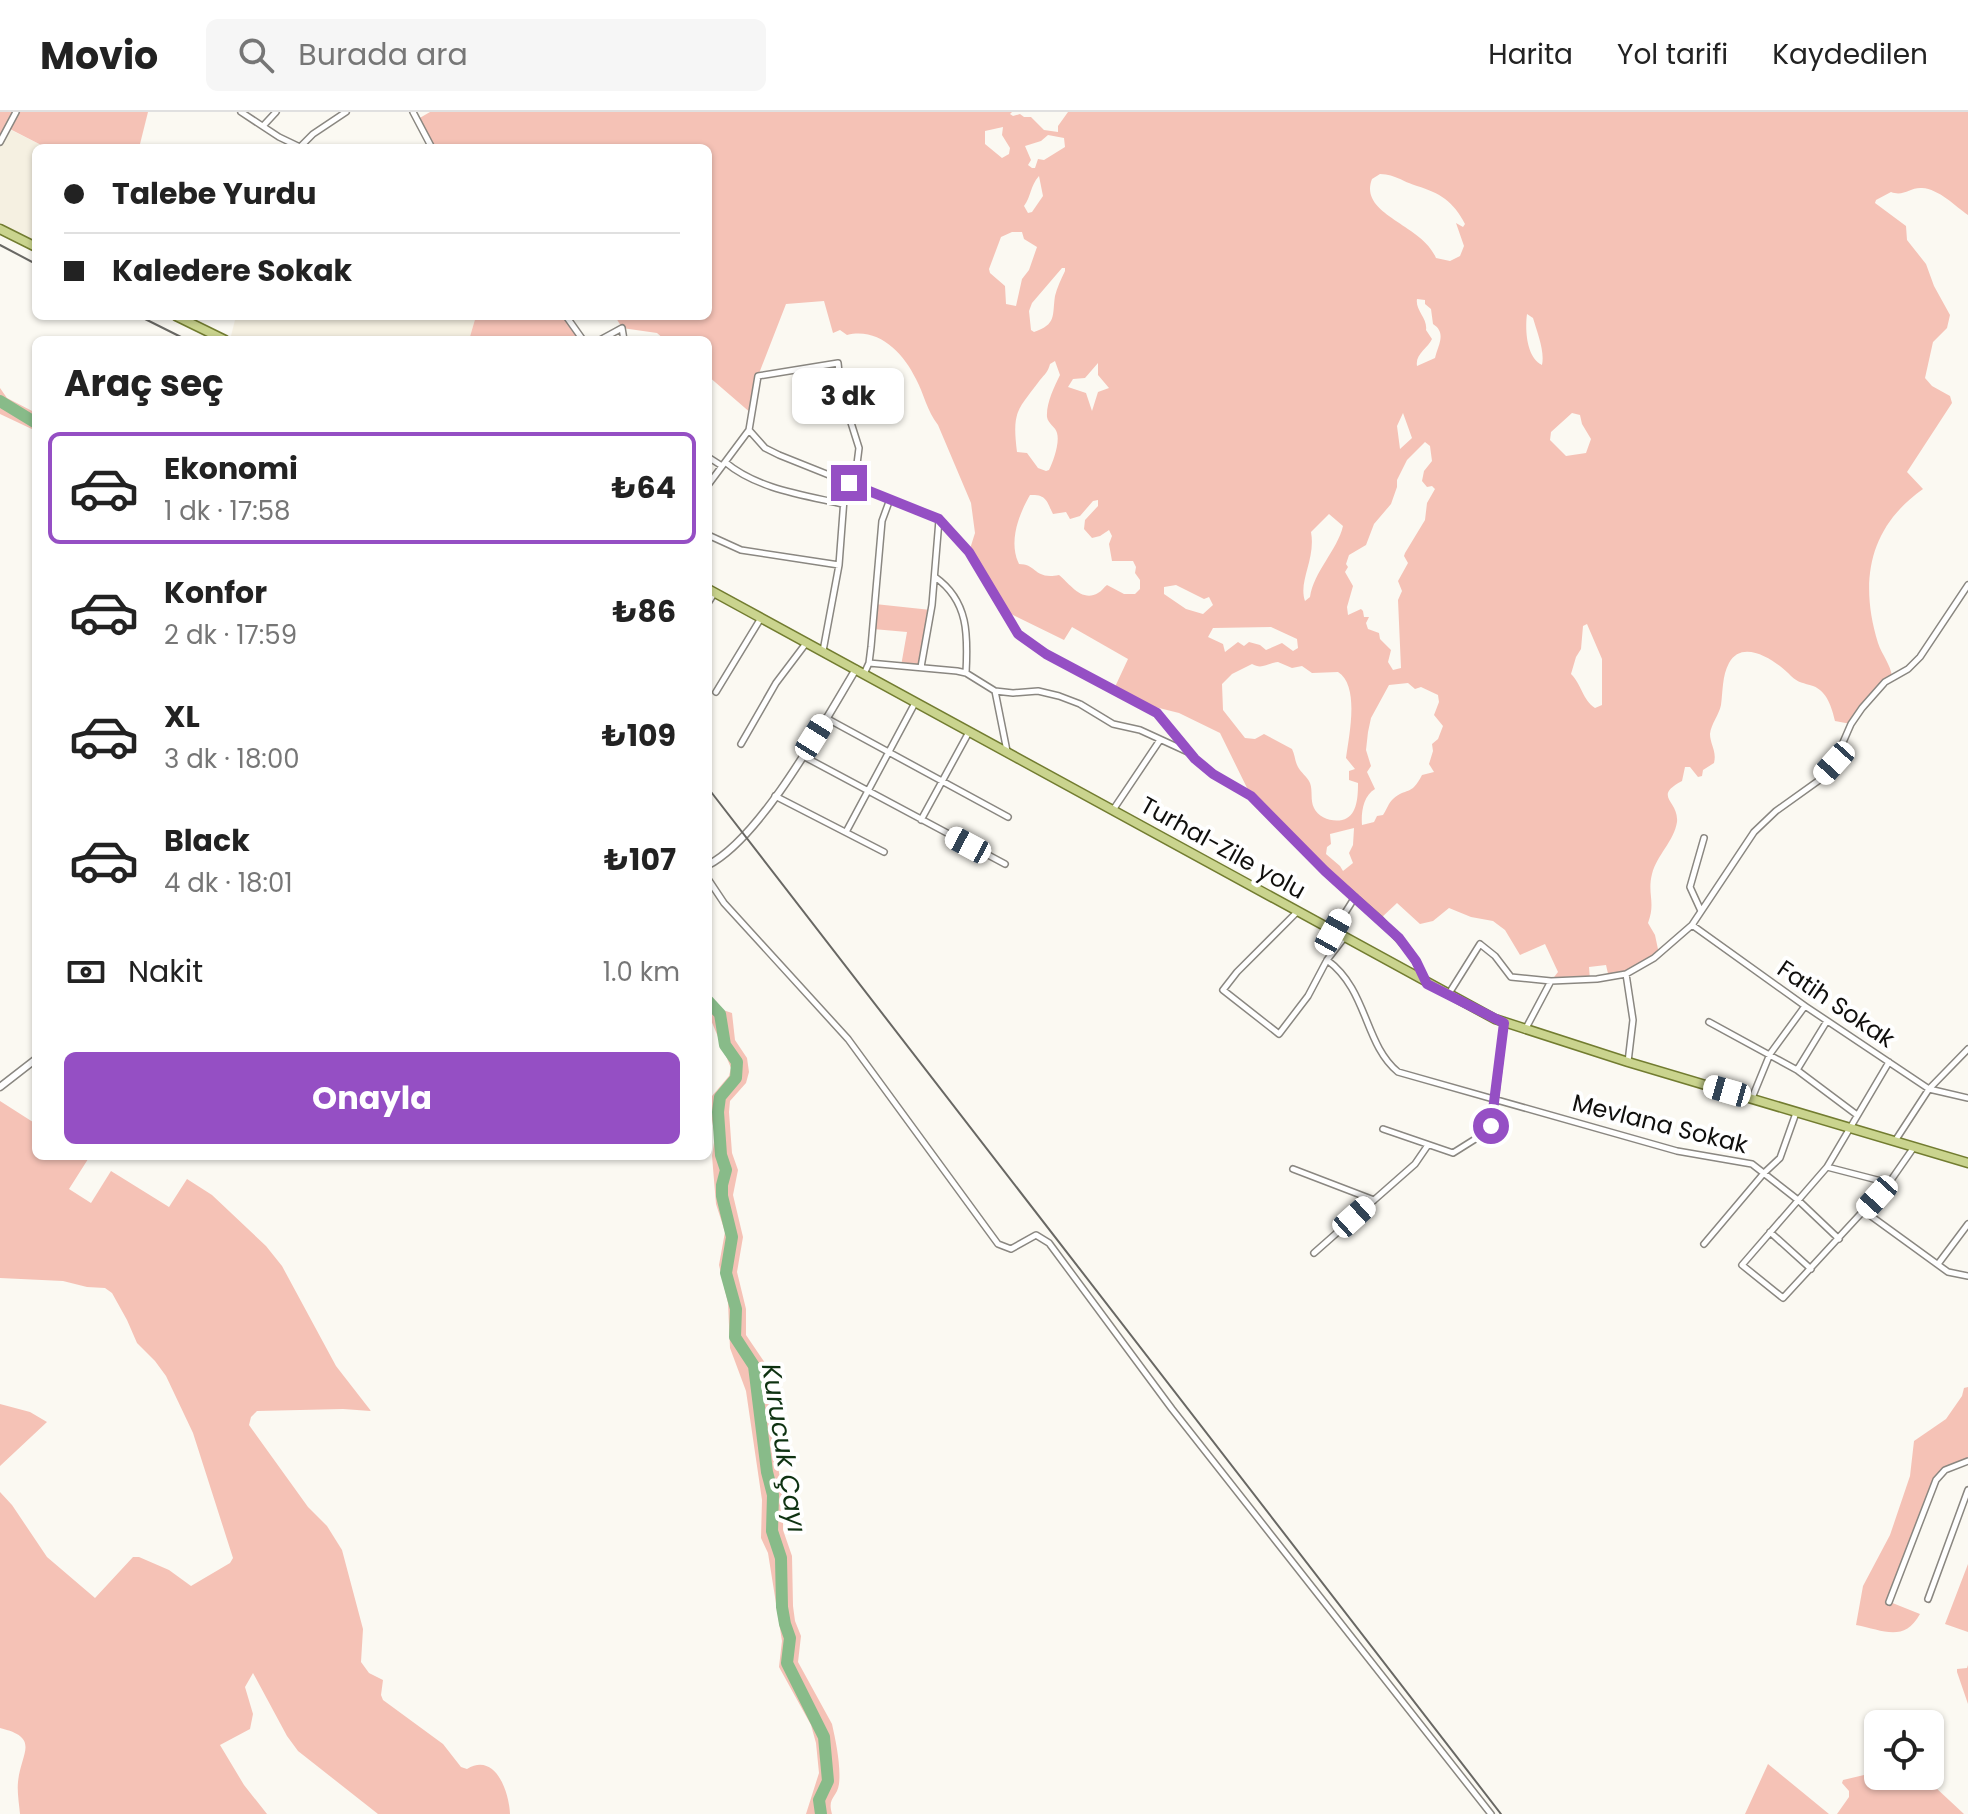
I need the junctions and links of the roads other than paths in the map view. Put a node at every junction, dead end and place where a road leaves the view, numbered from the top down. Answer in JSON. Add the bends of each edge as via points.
{"nodes":[{"id":1,"x":16,"y":112,"type":"edge"},
{"id":2,"x":241,"y":112,"type":"edge"},
{"id":3,"x":276,"y":112,"type":"edge"},
{"id":4,"x":346,"y":112,"type":"edge"},
{"id":5,"x":413,"y":112,"type":"edge"},
{"id":6,"x":262,"y":126,"type":"junction"},
{"id":7,"x":0,"y":142,"type":"edge"},
{"id":8,"x":294,"y":144,"type":"edge"},
{"id":9,"x":304,"y":144,"type":"edge"},
{"id":10,"x":430,"y":144,"type":"edge"},
{"id":11,"x":0,"y":229,"type":"edge"},
{"id":12,"x":32,"y":245,"type":"edge"},
{"id":13,"x":184,"y":320,"type":"edge"},
{"id":14,"x":217,"y":336,"type":"edge"},
{"id":15,"x":607,"y":336,"type":"edge"},
{"id":16,"x":623,"y":336,"type":"edge"},
{"id":17,"x":749,"y":430,"type":"junction"},
{"id":18,"x":712,"y":459,"type":"edge"},
{"id":19,"x":724,"y":464,"type":"junction"},
{"id":20,"x":712,"y":480,"type":"edge"},
{"id":21,"x":849,"y":483,"type":"junction"},
{"id":22,"x":890,"y":499,"type":"junction"},
{"id":23,"x":843,"y":504,"type":"junction"},
{"id":24,"x":939,"y":519,"type":"junction"},
{"id":25,"x":712,"y":537,"type":"edge"},
{"id":26,"x":839,"y":565,"type":"junction"},
{"id":27,"x":935,"y":577,"type":"junction"},
{"id":28,"x":1968,"y":585,"type":"edge"},
{"id":29,"x":712,"y":591,"type":"edge"},
{"id":30,"x":761,"y":618,"type":"junction"},
{"id":31,"x":807,"y":642,"type":"junction"},
{"id":32,"x":823,"y":651,"type":"junction"},
{"id":33,"x":869,"y":663,"type":"junction"},
{"id":34,"x":921,"y":667,"type":"junction"},
{"id":35,"x":860,"y":672,"type":"junction"},
{"id":36,"x":966,"y":673,"type":"junction"},
{"id":37,"x":995,"y":691,"type":"junction"},
{"id":38,"x":716,"y":692,"type":"dead end"},
{"id":39,"x":915,"y":702,"type":"junction"},
{"id":40,"x":826,"y":718,"type":"junction"},
{"id":41,"x":969,"y":731,"type":"junction"},
{"id":42,"x":1160,"y":740,"type":"junction"},
{"id":43,"x":741,"y":744,"type":"dead end"},
{"id":44,"x":889,"y":751,"type":"junction"},
{"id":45,"x":1008,"y":752,"type":"junction"},
{"id":46,"x":1188,"y":752,"type":"junction"},
{"id":47,"x":803,"y":756,"type":"junction"},
{"id":48,"x":942,"y":781,"type":"junction"},
{"id":49,"x":868,"y":791,"type":"junction"},
{"id":50,"x":775,"y":796,"type":"junction"},
{"id":51,"x":1113,"y":810,"type":"junction"},
{"id":52,"x":1008,"y":817,"type":"dead end"},
{"id":53,"x":921,"y":820,"type":"junction"},
{"id":54,"x":846,"y":832,"type":"junction"},
{"id":55,"x":1704,"y":838,"type":"dead end"},
{"id":56,"x":884,"y":852,"type":"dead end"},
{"id":57,"x":712,"y":862,"type":"edge"},
{"id":58,"x":1005,"y":864,"type":"dead end"},
{"id":59,"x":712,"y":886,"type":"edge"},
{"id":60,"x":1355,"y":897,"type":"junction"},
{"id":61,"x":1701,"y":911,"type":"junction"},
{"id":62,"x":1297,"y":912,"type":"junction"},
{"id":63,"x":1692,"y":925,"type":"junction"},
{"id":64,"x":1333,"y":932,"type":"junction"},
{"id":65,"x":1344,"y":938,"type":"junction"},
{"id":66,"x":1327,"y":960,"type":"junction"},
{"id":67,"x":1626,"y":974,"type":"junction"},
{"id":68,"x":1551,"y":981,"type":"junction"},
{"id":69,"x":1427,"y":984,"type":"junction"},
{"id":70,"x":1448,"y":995,"type":"junction"},
{"id":71,"x":1805,"y":1006,"type":"junction"},
{"id":72,"x":1827,"y":1021,"type":"junction"},
{"id":73,"x":1709,"y":1022,"type":"dead end"},
{"id":74,"x":1504,"y":1023,"type":"junction"},
{"id":75,"x":1525,"y":1031,"type":"junction"},
{"id":76,"x":1968,"y":1049,"type":"edge"},
{"id":77,"x":1770,"y":1054,"type":"junction"},
{"id":78,"x":32,"y":1062,"type":"edge"},
{"id":79,"x":1628,"y":1062,"type":"junction"},
{"id":80,"x":1889,"y":1062,"type":"junction"},
{"id":81,"x":1797,"y":1070,"type":"junction"},
{"id":82,"x":0,"y":1087,"type":"edge"},
{"id":83,"x":1929,"y":1089,"type":"junction"},
{"id":84,"x":1968,"y":1098,"type":"edge"},
{"id":85,"x":1752,"y":1099,"type":"junction"},
{"id":86,"x":1495,"y":1100,"type":"junction"},
{"id":87,"x":1797,"y":1112,"type":"junction"},
{"id":88,"x":1857,"y":1115,"type":"junction"},
{"id":89,"x":1849,"y":1128,"type":"junction"},
{"id":90,"x":1383,"y":1129,"type":"dead end"},
{"id":91,"x":1895,"y":1142,"type":"junction"},
{"id":92,"x":1428,"y":1145,"type":"junction"},
{"id":93,"x":1914,"y":1147,"type":"junction"},
{"id":94,"x":1968,"y":1163,"type":"edge"},
{"id":95,"x":1827,"y":1167,"type":"junction"},
{"id":96,"x":1293,"y":1169,"type":"dead end"},
{"id":97,"x":1764,"y":1173,"type":"junction"},
{"id":98,"x":1889,"y":1183,"type":"junction"},
{"id":99,"x":1374,"y":1200,"type":"junction"},
{"id":100,"x":1798,"y":1200,"type":"junction"},
{"id":101,"x":1864,"y":1211,"type":"junction"},
{"id":102,"x":1968,"y":1224,"type":"edge"},
{"id":103,"x":1770,"y":1232,"type":"junction"},
{"id":104,"x":1839,"y":1239,"type":"junction"},
{"id":105,"x":1704,"y":1244,"type":"dead end"},
{"id":106,"x":1314,"y":1253,"type":"dead end"},
{"id":107,"x":1938,"y":1264,"type":"junction"},
{"id":108,"x":1811,"y":1269,"type":"junction"},
{"id":109,"x":1968,"y":1276,"type":"edge"},
{"id":110,"x":1968,"y":1461,"type":"edge"},
{"id":111,"x":1968,"y":1490,"type":"edge"},
{"id":112,"x":1928,"y":1599,"type":"dead end"},
{"id":113,"x":1889,"y":1602,"type":"dead end"},
{"id":114,"x":1491,"y":1814,"type":"edge"}],
"edges":[{"from":1,"to":7,"type":"street"},
{"from":2,"to":6,"type":"street"},
{"from":3,"to":6,"type":"street"},
{"from":4,"to":9,"type":"street"},
{"from":5,"to":10,"type":"street"},
{"from":6,"to":8,"type":"street"},
{"from":11,"to":12,"type":"main road"},
{"from":13,"to":14,"type":"main road"},
{"from":15,"to":16,"type":"street","via":[[622,328]]},
{"from":17,"to":19,"type":"street"},
{"from":17,"to":21,"type":"street","via":[[765,448]]},
{"from":17,"to":21,"type":"street","via":[[758,376],[838,363],[859,448]]},
{"from":18,"to":19,"type":"street"},
{"from":19,"to":20,"type":"street"},
{"from":19,"to":23,"type":"street","via":[[774,487]]},
{"from":21,"to":22,"type":"street"},
{"from":21,"to":23,"type":"street"},
{"from":22,"to":24,"type":"street"},
{"from":22,"to":33,"type":"street","via":[[882,521]]},
{"from":23,"to":26,"type":"street"},
{"from":24,"to":27,"type":"street"},
{"from":24,"to":46,"type":"street","via":[[969,552],[1018,634],[1046,654],[1147,705]]},
{"from":25,"to":26,"type":"street","via":[[741,550]]},
{"from":26,"to":32,"type":"street"},
{"from":27,"to":34,"type":"street"},
{"from":27,"to":36,"type":"street","via":[[952,592],[963,613]]},
{"from":28,"to":61,"type":"street","via":[[1920,657],[1885,682],[1862,708],[1834,763],[1754,832]]},
{"from":29,"to":30,"type":"main road","name":"Turhal-Zile yolu"},
{"from":30,"to":31,"type":"main road","name":"Turhal-Zile yolu"},
{"from":30,"to":38,"type":"street"},
{"from":31,"to":32,"type":"main road","name":"Turhal-Zile yolu"},
{"from":31,"to":43,"type":"street"},
{"from":32,"to":35,"type":"main road","name":"Turhal-Zile yolu"},
{"from":33,"to":34,"type":"street"},
{"from":33,"to":35,"type":"street"},
{"from":34,"to":36,"type":"street"},
{"from":35,"to":39,"type":"main road","name":"Turhal-Zile yolu"},
{"from":35,"to":40,"type":"street"},
{"from":36,"to":37,"type":"street"},
{"from":37,"to":42,"type":"street","via":[[1059,696],[1113,724]]},
{"from":37,"to":45,"type":"street"},
{"from":39,"to":41,"type":"main road","name":"Turhal-Zile yolu"},
{"from":39,"to":44,"type":"street"},
{"from":40,"to":44,"type":"street"},
{"from":40,"to":47,"type":"street"},
{"from":41,"to":45,"type":"main road","name":"Turhal-Zile yolu"},
{"from":41,"to":48,"type":"street"},
{"from":42,"to":46,"type":"street"},
{"from":42,"to":51,"type":"street"},
{"from":44,"to":48,"type":"street"},
{"from":44,"to":49,"type":"street"},
{"from":45,"to":51,"type":"main road","name":"Turhal-Zile yolu"},
{"from":46,"to":60,"type":"street","via":[[1251,796]]},
{"from":47,"to":49,"type":"street"},
{"from":47,"to":50,"type":"street"},
{"from":48,"to":52,"type":"street"},
{"from":48,"to":53,"type":"street"},
{"from":49,"to":53,"type":"street"},
{"from":49,"to":54,"type":"street"},
{"from":50,"to":54,"type":"street"},
{"from":50,"to":57,"type":"street","via":[[742,839]]},
{"from":51,"to":62,"type":"main road","name":"Turhal-Zile yolu"},
{"from":53,"to":58,"type":"street"},
{"from":54,"to":56,"type":"street"},
{"from":55,"to":61,"type":"street","via":[[1690,887]]},
{"from":59,"to":114,"type":"street","via":[[848,1039],[998,1244],[1011,1249],[1036,1235],[1049,1243],[1172,1409]]},
{"from":60,"to":64,"type":"street"},
{"from":60,"to":69,"type":"street","via":[[1410,952]]},
{"from":61,"to":63,"type":"street"},
{"from":62,"to":64,"type":"main road","name":"Turhal-Zile yolu"},
{"from":62,"to":66,"type":"street","via":[[1223,990],[1279,1034]]},
{"from":63,"to":67,"type":"street"},
{"from":63,"to":71,"type":"street","name":"Fatih Sokak"},
{"from":64,"to":65,"type":"main road","name":"Turhal-Zile yolu"},
{"from":65,"to":66,"type":"street"},
{"from":65,"to":69,"type":"main road","name":"Turhal-Zile yolu"},
{"from":66,"to":86,"type":"street","name":"Mevlana Sokak","via":[[1349,981],[1395,1070]]},
{"from":67,"to":68,"type":"street"},
{"from":67,"to":79,"type":"street","via":[[1633,1020]]},
{"from":68,"to":70,"type":"street","via":[[1511,977],[1480,944]]},
{"from":68,"to":75,"type":"street"},
{"from":69,"to":70,"type":"main road","name":"Turhal-Zile yolu"},
{"from":70,"to":74,"type":"main road","name":"Turhal-Zile yolu"},
{"from":71,"to":72,"type":"street","name":"Fatih Sokak"},
{"from":71,"to":77,"type":"street"},
{"from":72,"to":80,"type":"street","name":"Fatih Sokak"},
{"from":72,"to":81,"type":"street"},
{"from":73,"to":77,"type":"street"},
{"from":74,"to":75,"type":"main road","name":"Turhal-Zile yolu"},
{"from":74,"to":86,"type":"street"},
{"from":75,"to":79,"type":"main road","name":"Turhal-Zile yolu"},
{"from":76,"to":83,"type":"street"},
{"from":77,"to":81,"type":"street"},
{"from":77,"to":85,"type":"street"},
{"from":78,"to":82,"type":"street"},
{"from":79,"to":85,"type":"main road","name":"Turhal-Zile yolu"},
{"from":80,"to":83,"type":"street","name":"Fatih Sokak"},
{"from":80,"to":88,"type":"street"},
{"from":81,"to":88,"type":"street"},
{"from":83,"to":84,"type":"street","name":"Fatih Sokak"},
{"from":83,"to":91,"type":"street"},
{"from":85,"to":87,"type":"main road","name":"Turhal-Zile yolu"},
{"from":86,"to":92,"type":"street","via":[[1488,1131],[1456,1153]]},
{"from":86,"to":97,"type":"street","name":"Mevlana Sokak","via":[[1677,1151],[1744,1162]]},
{"from":87,"to":89,"type":"main road","name":"Turhal-Zile yolu"},
{"from":87,"to":97,"type":"street","via":[[1780,1158]]},
{"from":88,"to":89,"type":"street"},
{"from":89,"to":91,"type":"main road","name":"Turhal-Zile yolu"},
{"from":89,"to":95,"type":"street"},
{"from":90,"to":92,"type":"street"},
{"from":91,"to":93,"type":"main road","name":"Turhal-Zile yolu"},
{"from":92,"to":99,"type":"street","via":[[1415,1164]]},
{"from":93,"to":94,"type":"main road","name":"Turhal-Zile yolu"},
{"from":93,"to":98,"type":"street"},
{"from":95,"to":98,"type":"street"},
{"from":95,"to":100,"type":"street"},
{"from":96,"to":99,"type":"street"},
{"from":97,"to":100,"type":"street","name":"Mevlana Sokak"},
{"from":97,"to":105,"type":"street"},
{"from":98,"to":101,"type":"street"},
{"from":99,"to":106,"type":"street"},
{"from":100,"to":103,"type":"street"},
{"from":100,"to":104,"type":"street","name":"Mevlana Sokak"},
{"from":101,"to":104,"type":"street"},
{"from":101,"to":107,"type":"street"},
{"from":102,"to":107,"type":"street"},
{"from":103,"to":108,"type":"street"},
{"from":103,"to":108,"type":"street","via":[[1742,1265],[1783,1298]]},
{"from":104,"to":108,"type":"street"},
{"from":107,"to":109,"type":"street","via":[[1952,1274]]},
{"from":110,"to":113,"type":"street","via":[[1936,1480]]},
{"from":111,"to":112,"type":"street"}]}
